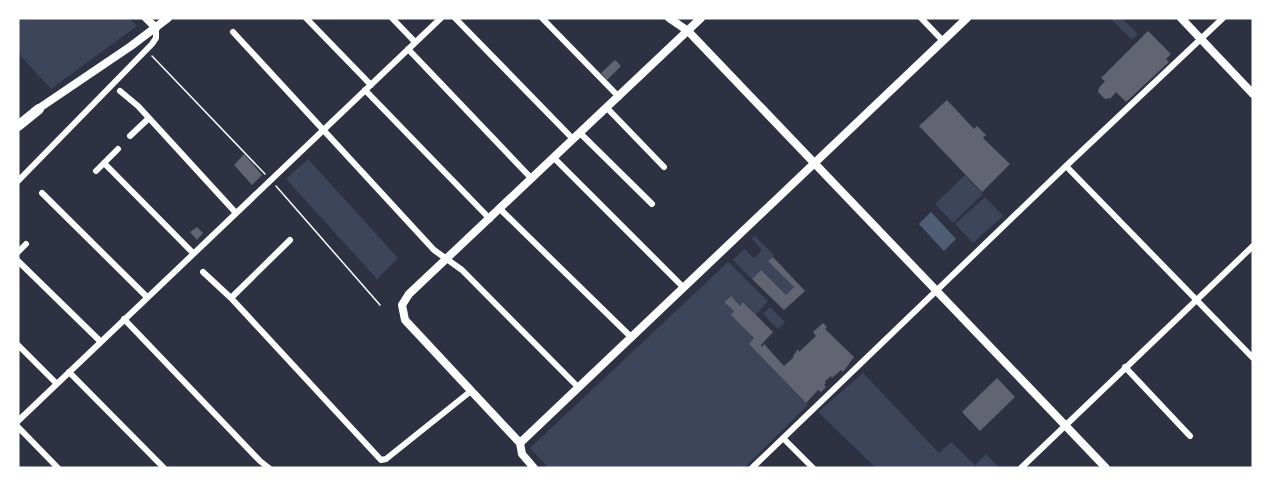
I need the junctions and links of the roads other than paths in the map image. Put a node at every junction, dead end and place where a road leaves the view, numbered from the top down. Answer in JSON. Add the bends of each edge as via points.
{"nodes":[{"id":1,"x":146,"y":18,"type":"edge"},
{"id":2,"x":168,"y":18,"type":"edge"},
{"id":3,"x":306,"y":18,"type":"edge"},
{"id":4,"x":392,"y":18,"type":"edge"},
{"id":5,"x":441,"y":18,"type":"edge"},
{"id":6,"x":455,"y":18,"type":"edge"},
{"id":7,"x":542,"y":18,"type":"edge"},
{"id":8,"x":669,"y":18,"type":"edge"},
{"id":9,"x":680,"y":18,"type":"edge"},
{"id":10,"x":701,"y":18,"type":"edge"},
{"id":11,"x":921,"y":18,"type":"edge"},
{"id":12,"x":966,"y":18,"type":"edge"},
{"id":13,"x":1181,"y":18,"type":"edge"},
{"id":14,"x":1223,"y":18,"type":"edge"},
{"id":15,"x":156,"y":28,"type":"junction"},
{"id":16,"x":688,"y":31,"type":"junction"},
{"id":17,"x":233,"y":32,"type":"dead end"},
{"id":18,"x":1201,"y":39,"type":"junction"},
{"id":19,"x":943,"y":41,"type":"junction"},
{"id":20,"x":415,"y":42,"type":"junction"},
{"id":21,"x":408,"y":49,"type":"junction"},
{"id":22,"x":368,"y":87,"type":"junction"},
{"id":23,"x":120,"y":91,"type":"dead end"},
{"id":24,"x":1253,"y":94,"type":"edge"},
{"id":25,"x":619,"y":96,"type":"junction"},
{"id":26,"x":607,"y":108,"type":"junction"},
{"id":27,"x":39,"y":109,"type":"joint"},
{"id":28,"x":148,"y":119,"type":"junction"},
{"id":29,"x":18,"y":124,"type":"edge"},
{"id":30,"x":324,"y":129,"type":"junction"},
{"id":31,"x":580,"y":133,"type":"junction"},
{"id":32,"x":130,"y":136,"type":"dead end"},
{"id":33,"x":573,"y":139,"type":"junction"},
{"id":34,"x":117,"y":149,"type":"dead end"},
{"id":35,"x":554,"y":158,"type":"junction"},
{"id":36,"x":104,"y":163,"type":"junction"},
{"id":37,"x":816,"y":163,"type":"junction"},
{"id":38,"x":1066,"y":166,"type":"junction"},
{"id":39,"x":663,"y":167,"type":"dead end"},
{"id":40,"x":96,"y":171,"type":"dead end"},
{"id":41,"x":532,"y":179,"type":"junction"},
{"id":42,"x":18,"y":181,"type":"edge"},
{"id":43,"x":42,"y":193,"type":"dead end"},
{"id":44,"x":652,"y":204,"type":"dead end"},
{"id":45,"x":500,"y":209,"type":"junction"},
{"id":46,"x":236,"y":213,"type":"junction"},
{"id":47,"x":490,"y":219,"type":"junction"},
{"id":48,"x":290,"y":240,"type":"dead end"},
{"id":49,"x":26,"y":244,"type":"dead end"},
{"id":50,"x":1253,"y":246,"type":"edge"},
{"id":51,"x":18,"y":252,"type":"edge"},
{"id":52,"x":193,"y":254,"type":"junction"},
{"id":53,"x":447,"y":260,"type":"junction"},
{"id":54,"x":18,"y":261,"type":"edge"},
{"id":55,"x":203,"y":272,"type":"dead end"},
{"id":56,"x":683,"y":287,"type":"junction"},
{"id":57,"x":937,"y":291,"type":"junction"},
{"id":58,"x":147,"y":297,"type":"junction"},
{"id":59,"x":231,"y":298,"type":"junction"},
{"id":60,"x":1197,"y":300,"type":"junction"},
{"id":61,"x":124,"y":319,"type":"junction"},
{"id":62,"x":631,"y":337,"type":"junction"},
{"id":63,"x":101,"y":342,"type":"junction"},
{"id":64,"x":18,"y":345,"type":"edge"},
{"id":65,"x":1253,"y":358,"type":"edge"},
{"id":66,"x":1125,"y":367,"type":"junction"},
{"id":67,"x":69,"y":372,"type":"junction"},
{"id":68,"x":57,"y":384,"type":"junction"},
{"id":69,"x":578,"y":387,"type":"junction"},
{"id":70,"x":471,"y":392,"type":"junction"},
{"id":71,"x":18,"y":421,"type":"edge"},
{"id":72,"x":1064,"y":425,"type":"junction"},
{"id":73,"x":18,"y":428,"type":"edge"},
{"id":74,"x":1190,"y":436,"type":"dead end"},
{"id":75,"x":783,"y":438,"type":"junction"},
{"id":76,"x":520,"y":443,"type":"junction"},
{"id":77,"x":58,"y":468,"type":"edge"},
{"id":78,"x":164,"y":468,"type":"edge"},
{"id":79,"x":269,"y":468,"type":"edge"},
{"id":80,"x":534,"y":468,"type":"edge"},
{"id":81,"x":752,"y":468,"type":"edge"},
{"id":82,"x":813,"y":468,"type":"edge"},
{"id":83,"x":1021,"y":468,"type":"edge"},
{"id":84,"x":1106,"y":468,"type":"edge"}],
"edges":[{"from":1,"to":15,"type":"main road"},
{"from":2,"to":15,"type":"main road"},
{"from":3,"to":22,"type":"street"},
{"from":4,"to":20,"type":"street"},
{"from":5,"to":20,"type":"street"},
{"from":6,"to":33,"type":"street"},
{"from":7,"to":25,"type":"street"},
{"from":8,"to":16,"type":"main road"},
{"from":9,"to":16,"type":"main road"},
{"from":10,"to":16,"type":"street"},
{"from":11,"to":19,"type":"street"},
{"from":12,"to":19,"type":"street"},
{"from":13,"to":18,"type":"main road"},
{"from":14,"to":18,"type":"street"},
{"from":15,"to":27,"type":"main road"},
{"from":15,"to":42,"type":"street","via":[[152,44]]},
{"from":16,"to":25,"type":"street"},
{"from":16,"to":37,"type":"main road"},
{"from":17,"to":30,"type":"street"},
{"from":18,"to":24,"type":"main road"},
{"from":18,"to":38,"type":"street"},
{"from":19,"to":37,"type":"street"},
{"from":20,"to":21,"type":"street"},
{"from":21,"to":22,"type":"street"},
{"from":21,"to":41,"type":"street"},
{"from":22,"to":30,"type":"street"},
{"from":22,"to":47,"type":"street"},
{"from":23,"to":28,"type":"street"},
{"from":25,"to":26,"type":"street"},
{"from":26,"to":31,"type":"street"},
{"from":26,"to":39,"type":"street"},
{"from":27,"to":29,"type":"highway"},
{"from":28,"to":32,"type":"street"},
{"from":28,"to":46,"type":"street"},
{"from":30,"to":46,"type":"street"},
{"from":30,"to":53,"type":"street"},
{"from":31,"to":33,"type":"street"},
{"from":31,"to":44,"type":"street"},
{"from":33,"to":35,"type":"street"},
{"from":34,"to":36,"type":"street"},
{"from":35,"to":41,"type":"street"},
{"from":35,"to":56,"type":"street"},
{"from":36,"to":40,"type":"street"},
{"from":36,"to":52,"type":"street"},
{"from":37,"to":56,"type":"street"},
{"from":37,"to":57,"type":"main road"},
{"from":38,"to":57,"type":"street"},
{"from":38,"to":60,"type":"street"},
{"from":41,"to":45,"type":"street"},
{"from":43,"to":58,"type":"street"},
{"from":45,"to":47,"type":"street"},
{"from":45,"to":62,"type":"street"},
{"from":46,"to":52,"type":"street"},
{"from":47,"to":53,"type":"street"},
{"from":48,"to":59,"type":"street"},
{"from":49,"to":51,"type":"street"},
{"from":50,"to":60,"type":"street"},
{"from":52,"to":58,"type":"street"},
{"from":53,"to":69,"type":"street","via":[[462,270]]},
{"from":53,"to":70,"type":"street","via":[[402,305],[405,320]]},
{"from":54,"to":63,"type":"street"},
{"from":55,"to":59,"type":"street"},
{"from":56,"to":62,"type":"street"},
{"from":57,"to":72,"type":"main road"},
{"from":57,"to":75,"type":"street"},
{"from":58,"to":61,"type":"street"},
{"from":59,"to":70,"type":"street","via":[[381,460]]},
{"from":60,"to":65,"type":"street"},
{"from":60,"to":66,"type":"street"},
{"from":61,"to":63,"type":"street"},
{"from":61,"to":79,"type":"street"},
{"from":62,"to":69,"type":"street"},
{"from":63,"to":67,"type":"street"},
{"from":64,"to":68,"type":"street"},
{"from":66,"to":72,"type":"street"},
{"from":66,"to":74,"type":"street"},
{"from":67,"to":68,"type":"street"},
{"from":67,"to":78,"type":"street"},
{"from":68,"to":71,"type":"street"},
{"from":69,"to":76,"type":"street"},
{"from":70,"to":76,"type":"street"},
{"from":72,"to":83,"type":"street"},
{"from":72,"to":84,"type":"main road"},
{"from":73,"to":77,"type":"street"},
{"from":75,"to":81,"type":"street"},
{"from":75,"to":82,"type":"street"},
{"from":76,"to":80,"type":"street","via":[[522,454]]}]}
